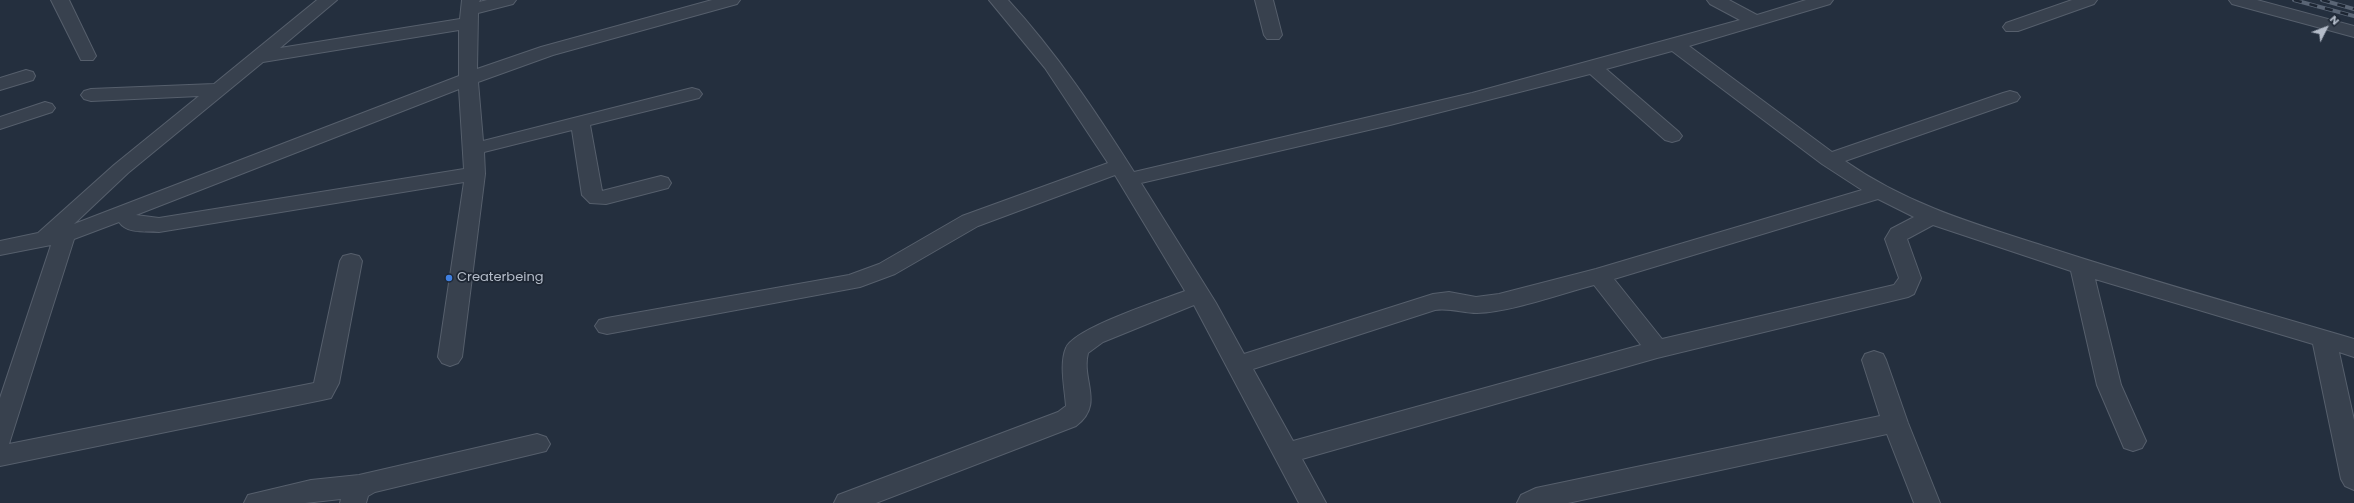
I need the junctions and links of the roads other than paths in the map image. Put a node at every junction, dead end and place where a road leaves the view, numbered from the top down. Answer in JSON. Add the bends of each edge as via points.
{"nodes":[{"id":1,"x":60,"y":0,"type":"edge"},
{"id":2,"x":328,"y":0,"type":"edge"},
{"id":3,"x":508,"y":0,"type":"edge"},
{"id":4,"x":731,"y":0,"type":"edge"},
{"id":5,"x":998,"y":0,"type":"edge"},
{"id":6,"x":1264,"y":0,"type":"edge"},
{"id":7,"x":1716,"y":0,"type":"edge"},
{"id":8,"x":1824,"y":0,"type":"edge"},
{"id":9,"x":2088,"y":0,"type":"edge"},
{"id":10,"x":2238,"y":0,"type":"edge"},
{"id":11,"x":469,"y":11,"type":"edge"},
{"id":12,"x":1756,"y":21,"type":"junction"},
{"id":13,"x":2012,"y":27,"type":"dead end"},
{"id":14,"x":2354,"y":32,"type":"edge"},
{"id":15,"x":1273,"y":35,"type":"dead end"},
{"id":16,"x":1676,"y":45,"type":"junction"},
{"id":17,"x":87,"y":56,"type":"dead end"},
{"id":18,"x":260,"y":56,"type":"junction"},
{"id":19,"x":1592,"y":66,"type":"junction"},
{"id":20,"x":26,"y":76,"type":"dead end"},
{"id":21,"x":468,"y":77,"type":"junction"},
{"id":22,"x":0,"y":84,"type":"edge"},
{"id":23,"x":221,"y":89,"type":"junction"},
{"id":24,"x":692,"y":94,"type":"dead end"},
{"id":25,"x":91,"y":95,"type":"dead end"},
{"id":26,"x":2010,"y":97,"type":"dead end"},
{"id":27,"x":45,"y":108,"type":"dead end"},
{"id":28,"x":0,"y":122,"type":"edge"},
{"id":29,"x":580,"y":122,"type":"junction"},
{"id":30,"x":1672,"y":136,"type":"dead end"},
{"id":31,"x":473,"y":149,"type":"junction"},
{"id":32,"x":1829,"y":160,"type":"junction"},
{"id":33,"x":1124,"y":173,"type":"junction"},
{"id":34,"x":475,"y":174,"type":"junction"},
{"id":35,"x":661,"y":183,"type":"dead end"},
{"id":36,"x":1880,"y":192,"type":"junction"},
{"id":37,"x":123,"y":212,"type":"junction"},
{"id":38,"x":1931,"y":217,"type":"junction"},
{"id":39,"x":54,"y":237,"type":"junction"},
{"id":40,"x":0,"y":248,"type":"edge"},
{"id":41,"x":351,"y":261,"type":"dead end"},
{"id":42,"x":2081,"y":266,"type":"junction"},
{"id":43,"x":1599,"y":276,"type":"junction"},
{"id":44,"x":1199,"y":294,"type":"junction"},
{"id":45,"x":607,"y":326,"type":"dead end"},
{"id":46,"x":2324,"y":339,"type":"junction"},
{"id":47,"x":2354,"y":348,"type":"edge"},
{"id":48,"x":1658,"y":349,"type":"junction"},
{"id":49,"x":450,"y":357,"type":"dead end"},
{"id":50,"x":1874,"y":360,"type":"dead end"},
{"id":51,"x":1238,"y":365,"type":"junction"},
{"id":52,"x":1895,"y":423,"type":"junction"},
{"id":53,"x":0,"y":437,"type":"edge"},
{"id":54,"x":2133,"y":441,"type":"dead end"},
{"id":55,"x":537,"y":444,"type":"dead end"},
{"id":56,"x":1286,"y":453,"type":"junction"},
{"id":57,"x":0,"y":456,"type":"edge"},
{"id":58,"x":2354,"y":480,"type":"edge"},
{"id":59,"x":356,"y":495,"type":"edge"},
{"id":60,"x":258,"y":503,"type":"edge"},
{"id":61,"x":848,"y":503,"type":"edge"},
{"id":62,"x":1313,"y":503,"type":"edge"},
{"id":63,"x":1530,"y":503,"type":"edge"},
{"id":64,"x":1927,"y":503,"type":"edge"}],
"edges":[{"from":1,"to":17,"type":"street"},
{"from":2,"to":18,"type":"street"},
{"from":3,"to":11,"type":"street"},
{"from":4,"to":21,"type":"street","via":[[547,51]]},
{"from":5,"to":33,"type":"street","via":[[1052,65]]},
{"from":6,"to":15,"type":"street"},
{"from":7,"to":12,"type":"street"},
{"from":8,"to":12,"type":"street"},
{"from":9,"to":13,"type":"street"},
{"from":10,"to":14,"type":"street"},
{"from":11,"to":18,"type":"street"},
{"from":11,"to":21,"type":"street"},
{"from":12,"to":16,"type":"street"},
{"from":16,"to":19,"type":"street"},
{"from":16,"to":32,"type":"street"},
{"from":18,"to":23,"type":"street"},
{"from":19,"to":30,"type":"street"},
{"from":19,"to":33,"type":"street","via":[[1284,144]]},
{"from":20,"to":22,"type":"street"},
{"from":21,"to":31,"type":"street"},
{"from":21,"to":37,"type":"street"},
{"from":23,"to":25,"type":"street"},
{"from":23,"to":39,"type":"street","via":[[122,169]]},
{"from":24,"to":29,"type":"street"},
{"from":26,"to":32,"type":"street"},
{"from":27,"to":28,"type":"street"},
{"from":29,"to":31,"type":"street"},
{"from":29,"to":35,"type":"street","via":[[592,195],[597,198],[606,197]]},
{"from":31,"to":34,"type":"street"},
{"from":32,"to":36,"type":"street"},
{"from":33,"to":44,"type":"street"},
{"from":33,"to":45,"type":"street","via":[[970,221],[887,268],[852,282]]},
{"from":34,"to":37,"type":"street","via":[[159,224],[131,223]]},
{"from":34,"to":49,"type":"street"},
{"from":36,"to":38,"type":"street"},
{"from":36,"to":43,"type":"street"},
{"from":37,"to":39,"type":"street"},
{"from":38,"to":42,"type":"street"},
{"from":38,"to":48,"type":"street","via":[[1899,234],[1896,239],[1910,278],[1906,288]]},
{"from":39,"to":40,"type":"street"},
{"from":39,"to":53,"type":"street"},
{"from":41,"to":57,"type":"street","via":[[326,383],[322,391]]},
{"from":42,"to":46,"type":"street"},
{"from":42,"to":54,"type":"street","via":[[2109,385]]},
{"from":43,"to":48,"type":"street"},
{"from":43,"to":51,"type":"street","via":[[1499,302],[1476,305],[1449,300],[1433,302]]},
{"from":44,"to":51,"type":"street"},
{"from":44,"to":61,"type":"street","via":[[1095,336],[1077,349],[1075,357],[1079,407],[1067,419]]},
{"from":46,"to":47,"type":"street"},
{"from":46,"to":58,"type":"street"},
{"from":48,"to":56,"type":"street"},
{"from":50,"to":52,"type":"street"},
{"from":51,"to":56,"type":"street"},
{"from":52,"to":63,"type":"street","via":[[1543,498]]},
{"from":52,"to":64,"type":"street"},
{"from":55,"to":59,"type":"street"},
{"from":56,"to":62,"type":"street"},
{"from":59,"to":60,"type":"street","via":[[311,491]]}]}
